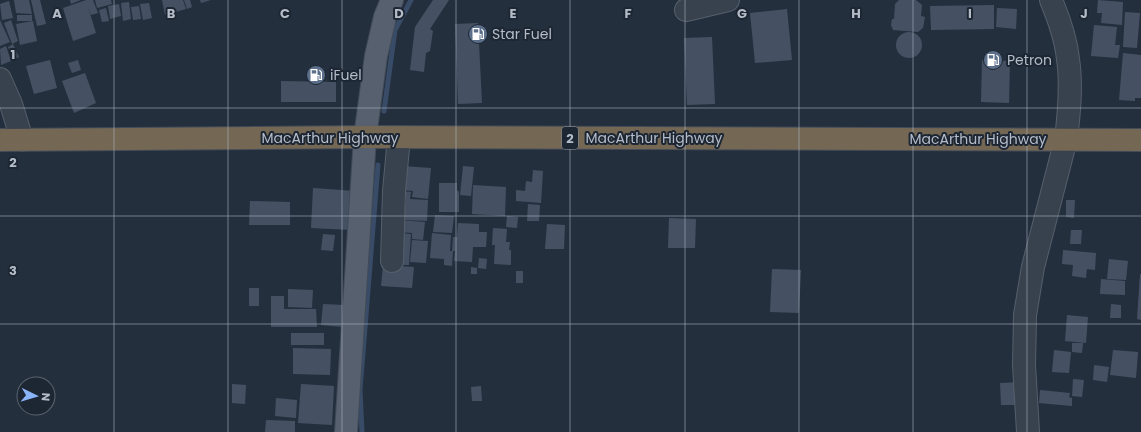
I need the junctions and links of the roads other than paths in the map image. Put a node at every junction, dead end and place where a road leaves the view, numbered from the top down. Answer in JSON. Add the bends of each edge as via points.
{"nodes":[{"id":1,"x":392,"y":0,"type":"edge"},
{"id":2,"x":728,"y":0,"type":"edge"},
{"id":3,"x":1059,"y":3,"type":"edge"},
{"id":4,"x":686,"y":10,"type":"dead end"},
{"id":5,"x":0,"y":78,"type":"edge"},
{"id":6,"x":365,"y":137,"type":"junction"},
{"id":7,"x":399,"y":137,"type":"junction"},
{"id":8,"x":1066,"y":139,"type":"junction"},
{"id":9,"x":0,"y":140,"type":"edge"},
{"id":10,"x":22,"y":140,"type":"junction"},
{"id":11,"x":1141,"y":140,"type":"edge"},
{"id":12,"x":392,"y":261,"type":"dead end"},
{"id":13,"x":346,"y":432,"type":"edge"},
{"id":14,"x":1028,"y":432,"type":"edge"}],
"edges":[{"from":1,"to":6,"type":"main road","via":[[385,17],[376,56]]},
{"from":2,"to":4,"type":"street"},
{"from":3,"to":8,"type":"street","via":[[1069,61]]},
{"from":5,"to":10,"type":"street"},
{"from":6,"to":7,"type":"highway","name":"MacArthur Highway","number":"2"},
{"from":6,"to":10,"type":"highway","name":"MacArthur Highway","number":"2"},
{"from":6,"to":13,"type":"main road"},
{"from":7,"to":8,"type":"highway","name":"MacArthur Highway","number":"2"},
{"from":7,"to":12,"type":"street"},
{"from":8,"to":11,"type":"highway","name":"MacArthur Highway","number":"2"},
{"from":8,"to":14,"type":"street","via":[[1033,267],[1024,315]]},
{"from":9,"to":10,"type":"highway","name":"MacArthur Highway","number":"2"}]}
